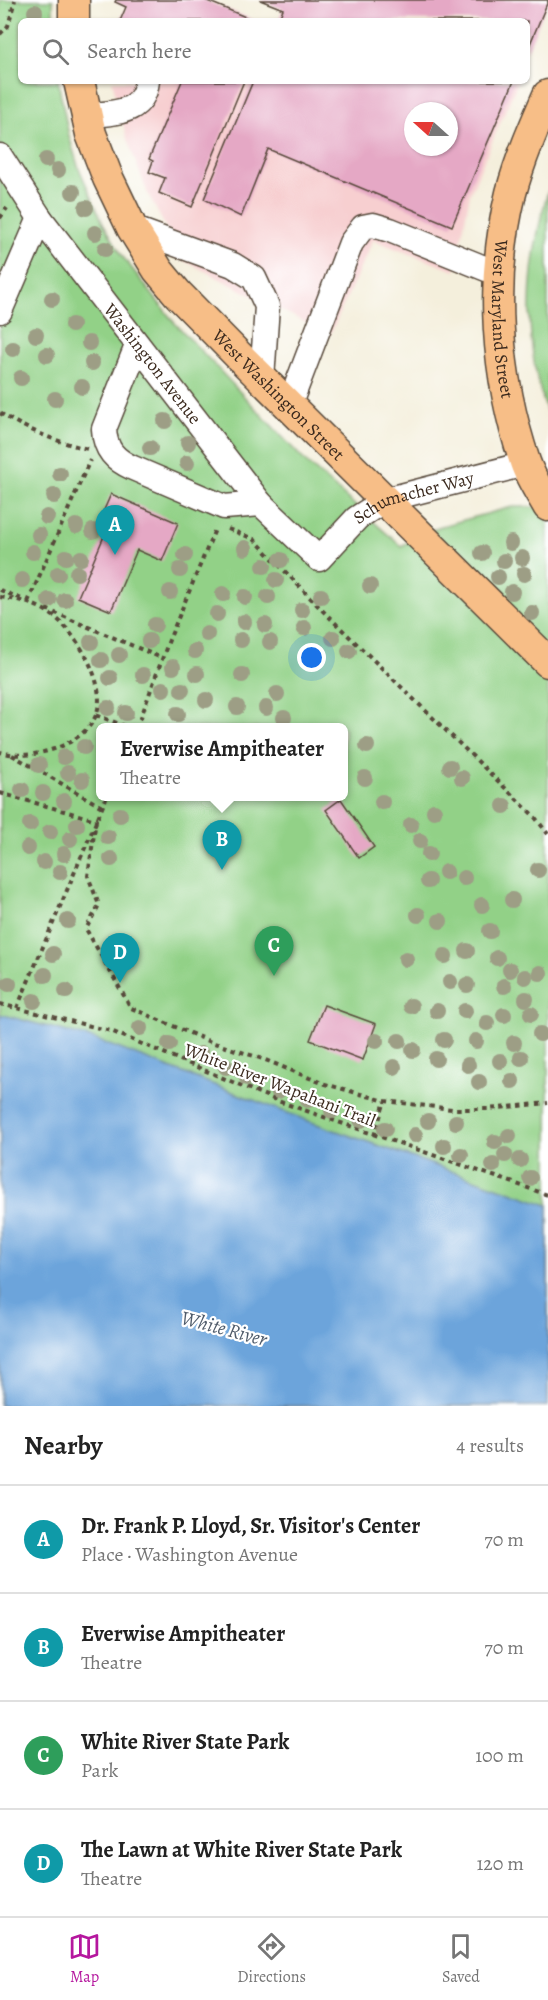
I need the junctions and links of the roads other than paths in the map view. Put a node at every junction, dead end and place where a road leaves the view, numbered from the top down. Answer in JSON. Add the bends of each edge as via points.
{"nodes":[{"id":1,"x":74,"y":0,"type":"edge"},
{"id":2,"x":74,"y":18,"type":"edge"},
{"id":3,"x":80,"y":84,"type":"edge"},
{"id":4,"x":146,"y":84,"type":"edge"},
{"id":5,"x":548,"y":95,"type":"edge"},
{"id":6,"x":87,"y":116,"type":"junction"},
{"id":7,"x":0,"y":156,"type":"edge"},
{"id":8,"x":40,"y":218,"type":"junction"},
{"id":9,"x":132,"y":228,"type":"junction"},
{"id":10,"x":499,"y":274,"type":"junction"},
{"id":11,"x":0,"y":311,"type":"edge"},
{"id":12,"x":137,"y":346,"type":"junction"},
{"id":13,"x":262,"y":379,"type":"junction"},
{"id":14,"x":289,"y":406,"type":"junction"},
{"id":15,"x":525,"y":464,"type":"junction"},
{"id":16,"x":385,"y":500,"type":"junction"},
{"id":17,"x":261,"y":504,"type":"junction"},
{"id":18,"x":548,"y":506,"type":"edge"},
{"id":19,"x":318,"y":559,"type":"joint"},
{"id":20,"x":548,"y":662,"type":"edge"}],
"edges":[{"from":1,"to":2,"type":"main road"},
{"from":3,"to":6,"type":"main road","name":"West Washington Street"},
{"from":4,"to":6,"type":"street","via":[[136,106]]},
{"from":5,"to":10,"type":"main road","name":"West Maryland Street","via":[[512,191]]},
{"from":6,"to":9,"type":"main road","name":"West Washington Street","via":[[100,158]]},
{"from":7,"to":8,"type":"street","name":"Washington Avenue"},
{"from":8,"to":11,"type":"street"},
{"from":8,"to":12,"type":"street","name":"Washington Avenue"},
{"from":9,"to":13,"type":"main road","name":"West Washington Street","via":[[178,294]]},
{"from":9,"to":13,"type":"street","via":[[233,265],[254,278],[267,306]]},
{"from":10,"to":14,"type":"street","via":[[390,230],[373,225],[363,227],[351,243]]},
{"from":10,"to":15,"type":"main road","name":"West Maryland Street","via":[[500,352]]},
{"from":12,"to":17,"type":"street","name":"Washington Avenue"},
{"from":12,"to":17,"type":"street","via":[[104,429],[101,449],[225,518]]},
{"from":13,"to":14,"type":"main road","name":"West Washington Street"},
{"from":14,"to":16,"type":"main road","name":"West Washington Street"},
{"from":15,"to":16,"type":"street","name":"Schumacher Way"},
{"from":15,"to":18,"type":"main road","name":"West Maryland Street"},
{"from":16,"to":19,"type":"street","name":"Schumacher Way","via":[[357,518]]},
{"from":16,"to":20,"type":"main road","name":"West Washington Street"},
{"from":17,"to":19,"type":"street","name":"Washington Avenue"}]}
